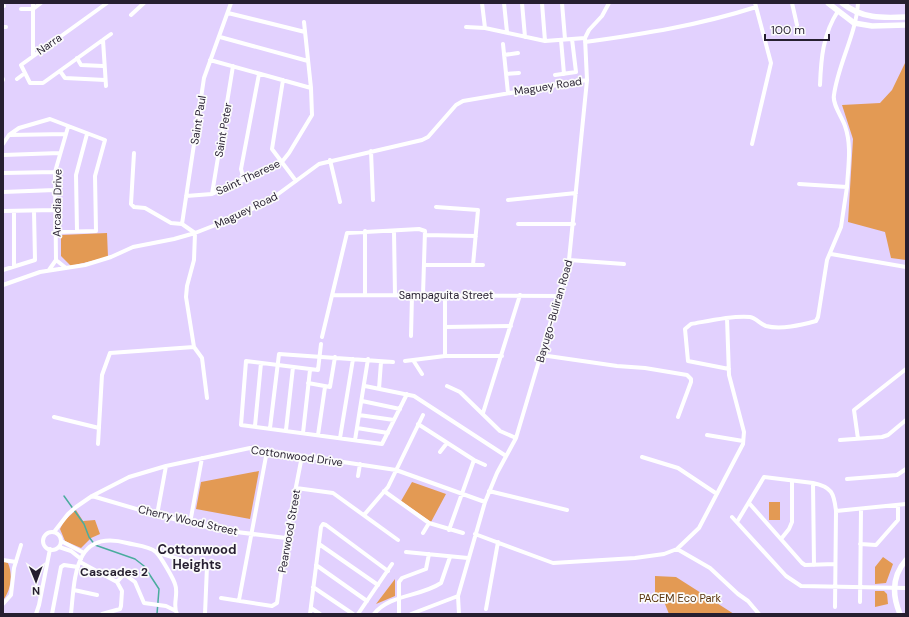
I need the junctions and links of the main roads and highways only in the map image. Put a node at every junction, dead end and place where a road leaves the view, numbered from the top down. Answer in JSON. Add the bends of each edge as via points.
{"nodes":[{"id":1,"x":828,"y":3,"type":"edge"},
{"id":2,"x":842,"y":3,"type":"edge"},
{"id":3,"x":906,"y":17,"type":"edge"},
{"id":4,"x":906,"y":26,"type":"edge"},
{"id":5,"x":906,"y":560,"type":"edge"},
{"id":6,"x":900,"y":614,"type":"edge"}],
"edges":[{"from":1,"to":4,"type":"main road","via":[[854,23]]},
{"from":2,"to":3,"type":"main road","via":[[856,13],[873,17]]},
{"from":5,"to":6,"type":"main road","via":[[897,575],[894,589]]}]}
